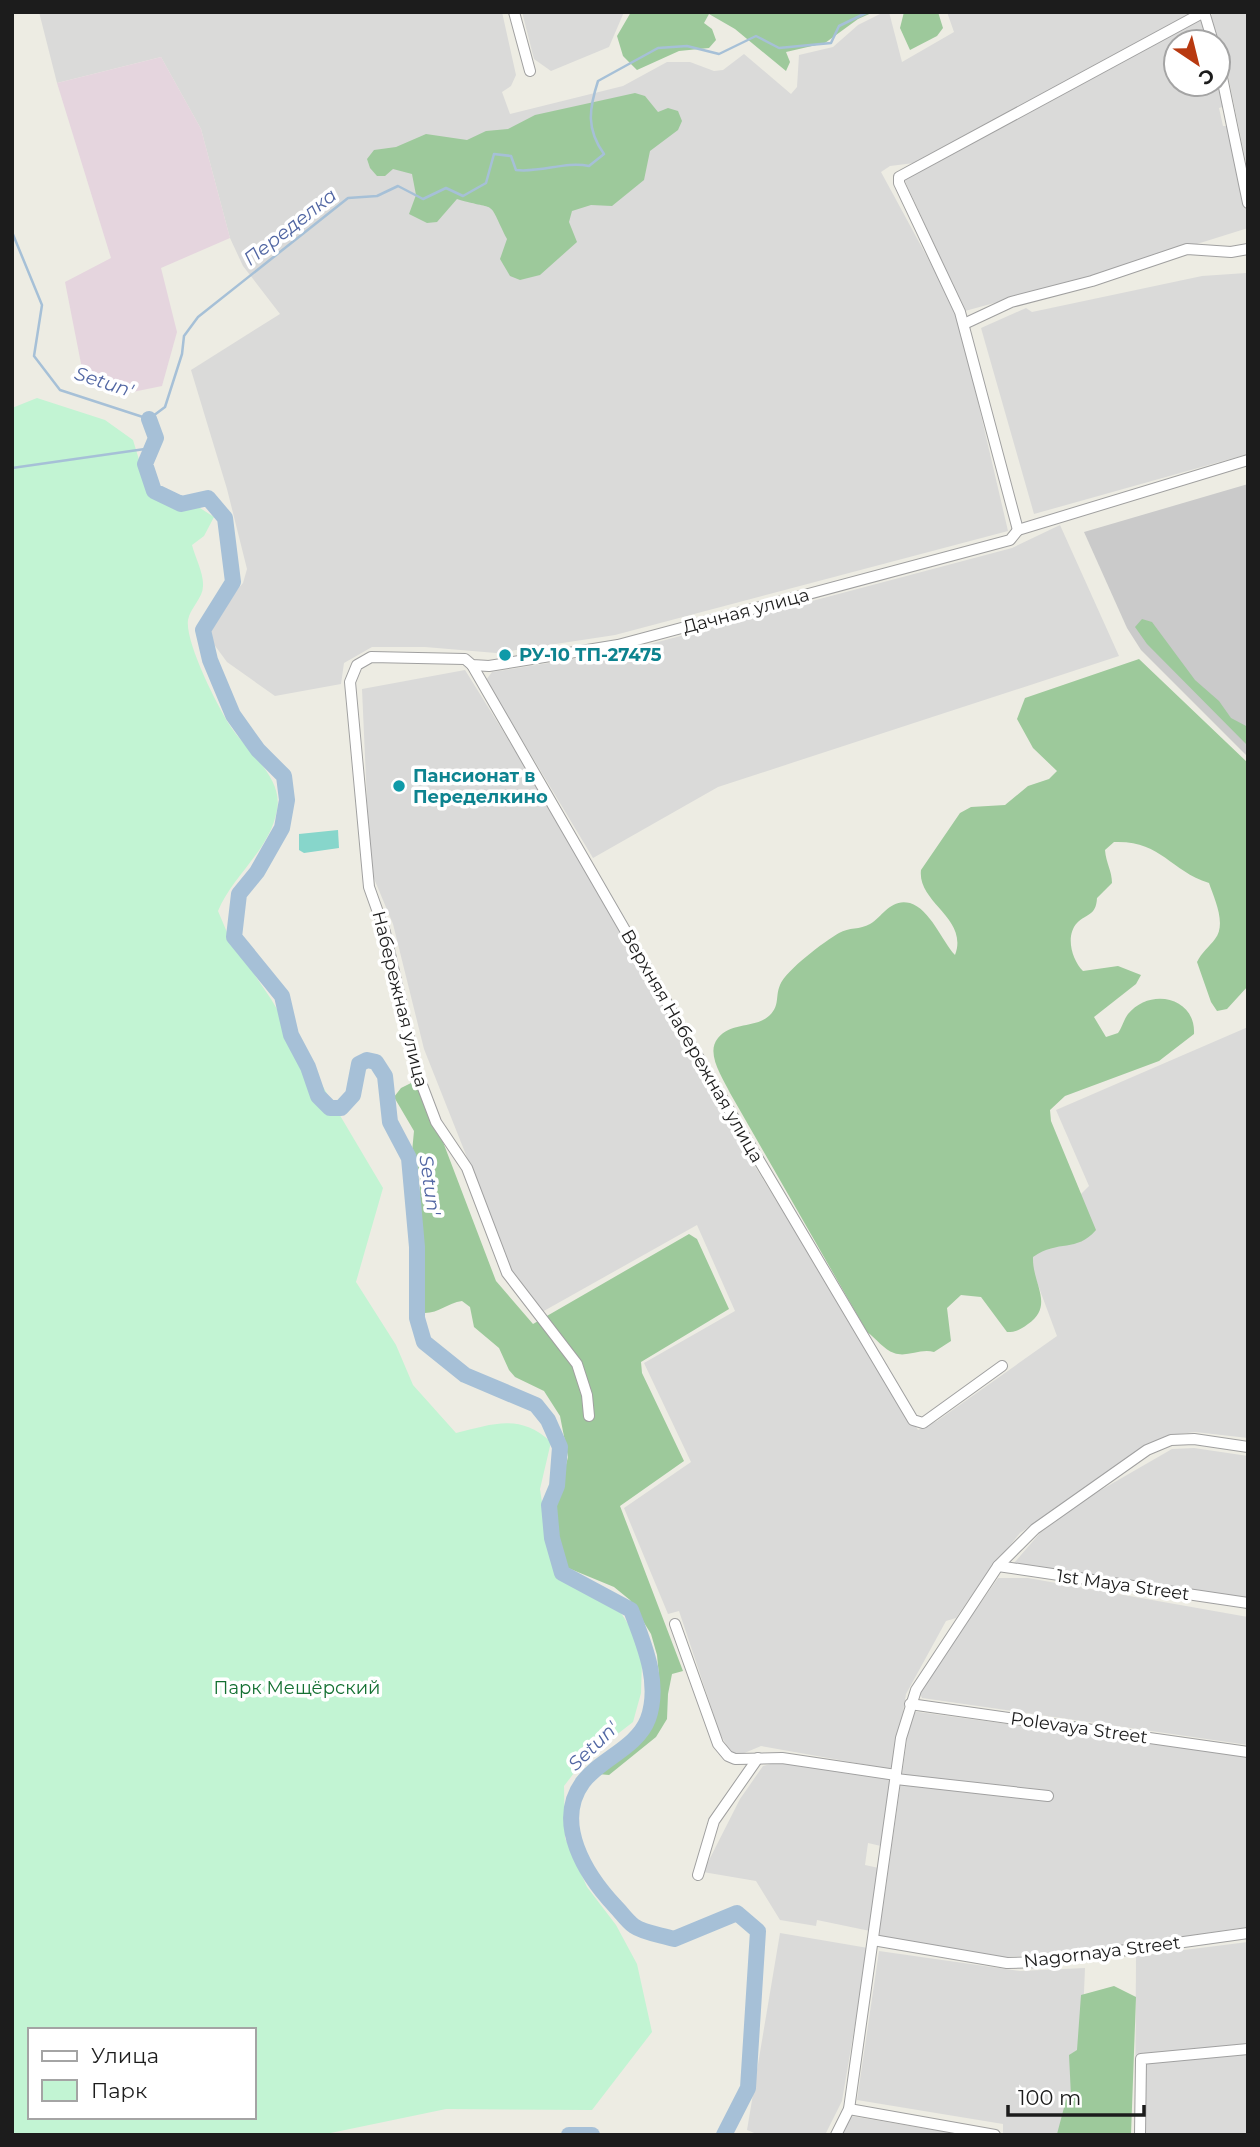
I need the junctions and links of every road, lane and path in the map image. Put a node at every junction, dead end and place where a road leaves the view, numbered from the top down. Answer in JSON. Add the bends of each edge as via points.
{"nodes":[{"id":1,"x":514,"y":12,"type":"edge"},
{"id":2,"x":1204,"y":12,"type":"edge"},
{"id":3,"x":530,"y":71,"type":"dead end"},
{"id":4,"x":1226,"y":98,"type":"edge"},
{"id":5,"x":1248,"y":203,"type":"edge"},
{"id":6,"x":1248,"y":249,"type":"edge"},
{"id":7,"x":964,"y":324,"type":"junction"},
{"id":8,"x":1248,"y":460,"type":"edge"},
{"id":9,"x":1018,"y":530,"type":"junction"},
{"id":10,"x":357,"y":665,"type":"joint"},
{"id":11,"x":472,"y":665,"type":"junction"},
{"id":12,"x":1002,"y":1366,"type":"dead end"},
{"id":13,"x":589,"y":1416,"type":"dead end"},
{"id":14,"x":1248,"y":1447,"type":"edge"},
{"id":15,"x":998,"y":1566,"type":"junction"},
{"id":16,"x":1248,"y":1603,"type":"edge"},
{"id":17,"x":675,"y":1624,"type":"dead end"},
{"id":18,"x":910,"y":1704,"type":"junction"},
{"id":19,"x":1248,"y":1752,"type":"edge"},
{"id":20,"x":758,"y":1758,"type":"junction"},
{"id":21,"x":896,"y":1777,"type":"junction"},
{"id":22,"x":1048,"y":1796,"type":"dead end"},
{"id":23,"x":698,"y":1875,"type":"dead end"},
{"id":24,"x":1248,"y":1933,"type":"edge"},
{"id":25,"x":873,"y":1940,"type":"junction"},
{"id":26,"x":1248,"y":2049,"type":"edge"},
{"id":27,"x":849,"y":2109,"type":"junction"},
{"id":28,"x":836,"y":2135,"type":"edge"},
{"id":29,"x":996,"y":2135,"type":"edge"},
{"id":30,"x":1140,"y":2135,"type":"edge"}],
"edges":[{"from":1,"to":3,"type":"street"},
{"from":2,"to":7,"type":"street","via":[[899,177]]},
{"from":4,"to":5,"type":"street"},
{"from":6,"to":7,"type":"street","via":[[1187,249],[1012,302]]},
{"from":7,"to":9,"type":"street"},
{"from":8,"to":9,"type":"street"},
{"from":9,"to":11,"type":"street","name":"Дачная улица","via":[[1010,540],[618,645]]},
{"from":10,"to":11,"type":"street","name":"Дачная улица","via":[[371,657],[465,659]]},
{"from":10,"to":13,"type":"street","name":"Набережная улица","via":[[351,682],[369,887],[385,932],[417,1072],[436,1122],[467,1168],[507,1273],[577,1364]]},
{"from":11,"to":12,"type":"street","name":"Верхняя Набережная улица","via":[[715,1086],[918,1424]]},
{"from":14,"to":15,"type":"street","via":[[1194,1439],[1171,1440],[1147,1450],[1035,1529]]},
{"from":15,"to":16,"type":"street","name":"1st Maya Street"},
{"from":15,"to":18,"type":"street"},
{"from":17,"to":20,"type":"street","via":[[722,1751],[735,1759]]},
{"from":18,"to":19,"type":"street","name":"Polevaya Street"},
{"from":18,"to":21,"type":"street"},
{"from":20,"to":21,"type":"street"},
{"from":20,"to":23,"type":"street","via":[[714,1821]]},
{"from":21,"to":22,"type":"street"},
{"from":21,"to":25,"type":"street"},
{"from":24,"to":25,"type":"street","name":"Nagornaya Street","via":[[1007,1963]]},
{"from":25,"to":27,"type":"street"},
{"from":26,"to":30,"type":"street","via":[[1141,2059]]},
{"from":27,"to":28,"type":"street"},
{"from":27,"to":29,"type":"street"}]}
